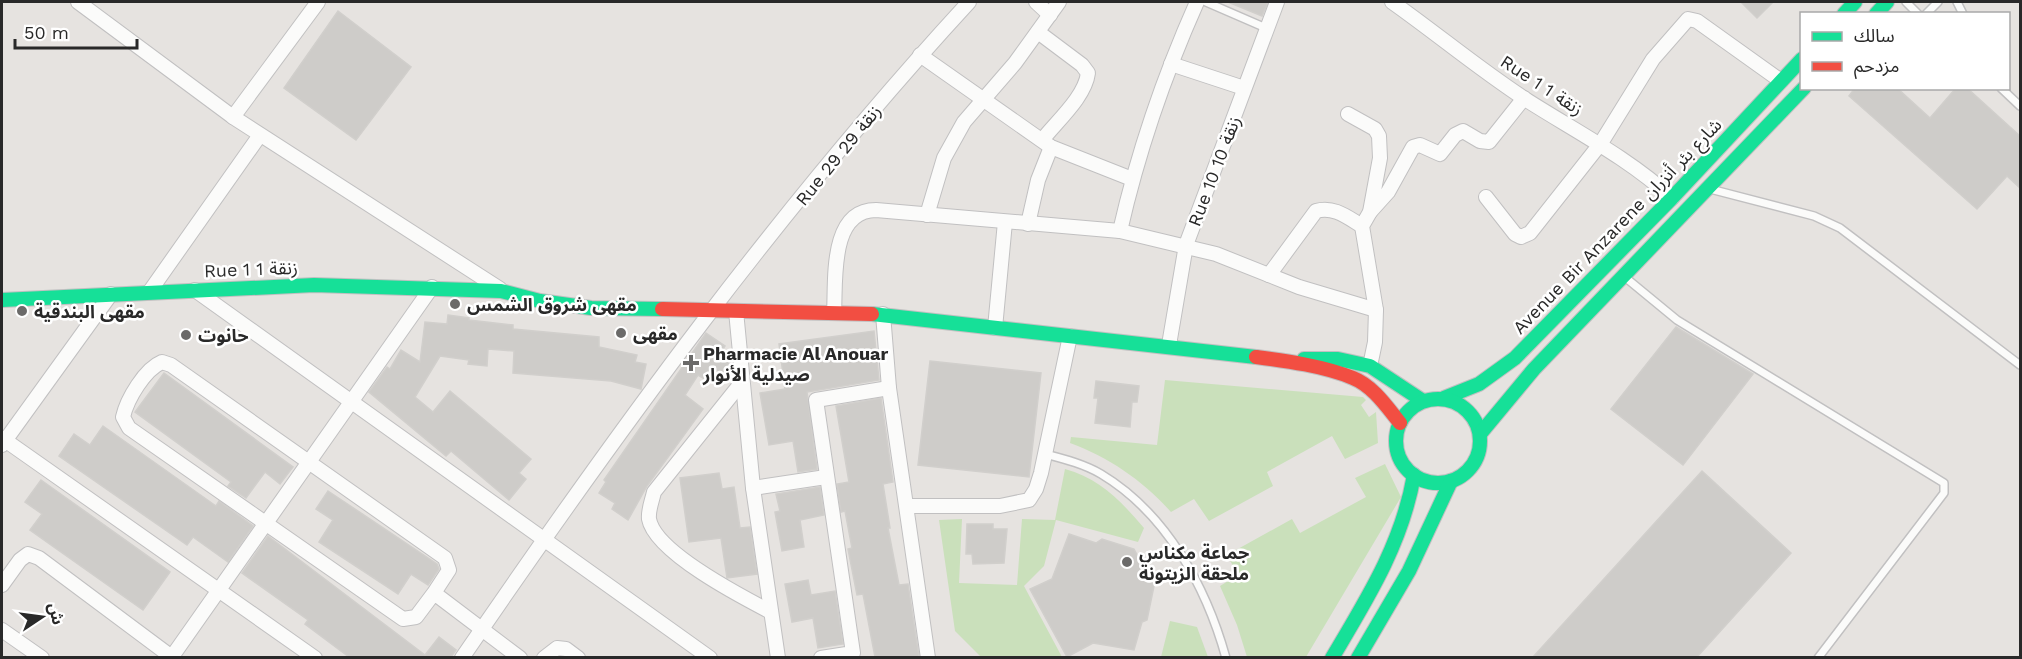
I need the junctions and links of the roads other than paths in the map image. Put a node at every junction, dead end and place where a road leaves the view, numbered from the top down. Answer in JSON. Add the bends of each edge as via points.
{"nodes":[{"id":1,"x":78,"y":2,"type":"edge"},
{"id":2,"x":318,"y":2,"type":"edge"},
{"id":3,"x":969,"y":2,"type":"edge"},
{"id":4,"x":1036,"y":2,"type":"edge"},
{"id":5,"x":1059,"y":2,"type":"edge"},
{"id":6,"x":1197,"y":2,"type":"edge"},
{"id":7,"x":1206,"y":2,"type":"edge"},
{"id":8,"x":1277,"y":2,"type":"edge"},
{"id":9,"x":1392,"y":2,"type":"edge"},
{"id":10,"x":1050,"y":15,"type":"junction"},
{"id":11,"x":1266,"y":28,"type":"junction"},
{"id":12,"x":1038,"y":32,"type":"junction"},
{"id":13,"x":920,"y":55,"type":"junction"},
{"id":14,"x":1800,"y":61,"type":"edge"},
{"id":15,"x":1171,"y":64,"type":"junction"},
{"id":16,"x":1781,"y":81,"type":"junction"},
{"id":17,"x":1244,"y":88,"type":"junction"},
{"id":18,"x":1802,"y":90,"type":"edge"},
{"id":19,"x":2003,"y":90,"type":"edge"},
{"id":20,"x":983,"y":98,"type":"junction"},
{"id":21,"x":1524,"y":98,"type":"junction"},
{"id":22,"x":2020,"y":106,"type":"edge"},
{"id":23,"x":1348,"y":114,"type":"dead end"},
{"id":24,"x":232,"y":117,"type":"junction"},
{"id":25,"x":260,"y":135,"type":"junction"},
{"id":26,"x":1047,"y":143,"type":"junction"},
{"id":27,"x":1601,"y":143,"type":"junction"},
{"id":28,"x":1132,"y":179,"type":"junction"},
{"id":29,"x":1708,"y":188,"type":"junction"},
{"id":30,"x":1486,"y":197,"type":"dead end"},
{"id":31,"x":1672,"y":198,"type":"junction"},
{"id":32,"x":1370,"y":212,"type":"junction"},
{"id":33,"x":927,"y":215,"type":"junction"},
{"id":34,"x":1005,"y":222,"type":"junction"},
{"id":35,"x":1028,"y":224,"type":"junction"},
{"id":36,"x":1362,"y":226,"type":"junction"},
{"id":37,"x":1120,"y":231,"type":"junction"},
{"id":38,"x":1186,"y":245,"type":"junction"},
{"id":39,"x":1610,"y":261,"type":"junction"},
{"id":40,"x":1269,"y":275,"type":"junction"},
{"id":41,"x":1623,"y":276,"type":"junction"},
{"id":42,"x":432,"y":286,"type":"junction"},
{"id":43,"x":194,"y":289,"type":"junction"},
{"id":44,"x":150,"y":291,"type":"junction"},
{"id":45,"x":501,"y":291,"type":"junction"},
{"id":46,"x":111,"y":294,"type":"junction"},
{"id":47,"x":2,"y":300,"type":"edge"},
{"id":48,"x":1376,"y":310,"type":"junction"},
{"id":49,"x":709,"y":311,"type":"junction"},
{"id":50,"x":736,"y":311,"type":"junction"},
{"id":51,"x":834,"y":313,"type":"junction"},
{"id":52,"x":883,"y":315,"type":"junction"},
{"id":53,"x":995,"y":328,"type":"junction"},
{"id":54,"x":1070,"y":336,"type":"junction"},
{"id":55,"x":1169,"y":345,"type":"junction"},
{"id":56,"x":1283,"y":360,"type":"junction"},
{"id":57,"x":2020,"y":365,"type":"edge"},
{"id":58,"x":1370,"y":366,"type":"junction"},
{"id":59,"x":742,"y":382,"type":"junction"},
{"id":60,"x":889,"y":388,"type":"junction"},
{"id":61,"x":1444,"y":398,"type":"junction"},
{"id":62,"x":1423,"y":401,"type":"junction"},
{"id":63,"x":350,"y":403,"type":"junction"},
{"id":64,"x":1400,"y":423,"type":"junction"},
{"id":65,"x":1480,"y":434,"type":"junction"},
{"id":66,"x":3,"y":441,"type":"edge"},
{"id":67,"x":1045,"y":454,"type":"junction"},
{"id":68,"x":308,"y":462,"type":"junction"},
{"id":69,"x":1414,"y":475,"type":"junction"},
{"id":70,"x":826,"y":477,"type":"junction"},
{"id":71,"x":1451,"y":481,"type":"junction"},
{"id":72,"x":753,"y":488,"type":"junction"},
{"id":73,"x":907,"y":506,"type":"junction"},
{"id":74,"x":267,"y":522,"type":"junction"},
{"id":75,"x":546,"y":540,"type":"junction"},
{"id":76,"x":2,"y":585,"type":"edge"},
{"id":77,"x":218,"y":592,"type":"junction"},
{"id":78,"x":434,"y":593,"type":"junction"},
{"id":79,"x":771,"y":612,"type":"junction"},
{"id":80,"x":2,"y":630,"type":"edge"},
{"id":81,"x":481,"y":630,"type":"junction"},
{"id":82,"x":42,"y":657,"type":"edge"},
{"id":83,"x":172,"y":657,"type":"edge"},
{"id":84,"x":315,"y":657,"type":"edge"},
{"id":85,"x":462,"y":657,"type":"edge"},
{"id":86,"x":520,"y":657,"type":"edge"},
{"id":87,"x":544,"y":657,"type":"edge"},
{"id":88,"x":578,"y":657,"type":"edge"},
{"id":89,"x":710,"y":657,"type":"edge"},
{"id":90,"x":778,"y":657,"type":"edge"},
{"id":91,"x":821,"y":657,"type":"edge"},
{"id":92,"x":928,"y":657,"type":"edge"},
{"id":93,"x":1226,"y":657,"type":"edge"},
{"id":94,"x":1332,"y":657,"type":"edge"},
{"id":95,"x":1358,"y":657,"type":"edge"},
{"id":96,"x":1818,"y":657,"type":"edge"}],
"edges":[{"from":1,"to":24,"type":"street"},
{"from":2,"to":24,"type":"street"},
{"from":3,"to":13,"type":"street","name":"Rue 29 زنقة 29"},
{"from":4,"to":10,"type":"street"},
{"from":5,"to":10,"type":"street"},
{"from":6,"to":15,"type":"street"},
{"from":7,"to":11,"type":"lane"},
{"from":8,"to":11,"type":"street","name":"Rue 10 زنقة 10"},
{"from":9,"to":21,"type":"street","name":"Rue 1 زنقة 1"},
{"from":10,"to":12,"type":"street"},
{"from":11,"to":17,"type":"street","name":"Rue 10 زنقة 10"},
{"from":12,"to":20,"type":"street"},
{"from":12,"to":26,"type":"street","via":[[1083,65],[1088,74]]},
{"from":13,"to":20,"type":"street"},
{"from":13,"to":49,"type":"street","name":"Rue 29 زنقة 29"},
{"from":14,"to":16,"type":"main road","name":"Avenue Bir Anzarene شارع بئر أنزران"},
{"from":15,"to":17,"type":"street"},
{"from":15,"to":28,"type":"street"},
{"from":16,"to":27,"type":"street","via":[[1697,21],[1688,19],[1653,59]]},
{"from":16,"to":31,"type":"main road","name":"Avenue Bir Anzarene شارع بئر أنزران"},
{"from":17,"to":38,"type":"street","name":"Rue 10 زنقة 10"},
{"from":18,"to":29,"type":"main road"},
{"from":19,"to":22,"type":"lane"},
{"from":20,"to":26,"type":"street"},
{"from":20,"to":33,"type":"street","via":[[944,158]]},
{"from":21,"to":27,"type":"street","name":"Rue 1 زنقة 1"},
{"from":21,"to":32,"type":"street","via":[[1489,142],[1462,132],[1440,154],[1420,145],[1413,147],[1384,198]]},
{"from":23,"to":32,"type":"street","via":[[1369,124],[1380,136]]},
{"from":24,"to":25,"type":"street"},
{"from":25,"to":44,"type":"street"},
{"from":25,"to":45,"type":"street"},
{"from":26,"to":28,"type":"street"},
{"from":26,"to":35,"type":"street"},
{"from":27,"to":30,"type":"street","via":[[1530,233],[1521,237],[1515,234]]},
{"from":27,"to":31,"type":"street","name":"Rue 1 زنقة 1"},
{"from":28,"to":37,"type":"street"},
{"from":29,"to":41,"type":"main road"},
{"from":29,"to":57,"type":"lane","via":[[1814,216],[1840,228]]},
{"from":31,"to":39,"type":"main road","name":"Avenue Bir Anzarene شارع بئر أنزران"},
{"from":32,"to":36,"type":"street"},
{"from":33,"to":34,"type":"street"},
{"from":33,"to":51,"type":"street","via":[[869,210],[850,220],[839,246]]},
{"from":34,"to":35,"type":"street"},
{"from":34,"to":53,"type":"street"},
{"from":35,"to":37,"type":"street"},
{"from":36,"to":40,"type":"street","via":[[1339,212],[1316,211]]},
{"from":36,"to":48,"type":"street"},
{"from":37,"to":38,"type":"street"},
{"from":38,"to":40,"type":"street"},
{"from":38,"to":55,"type":"street","name":"Rue 10 زنقة 10"},
{"from":39,"to":41,"type":"lane"},
{"from":39,"to":61,"type":"main road","name":"Avenue Bir Anzarene شارع بئر أنزران","via":[[1507,365],[1479,384]]},
{"from":40,"to":48,"type":"street"},
{"from":41,"to":65,"type":"main road","via":[[1513,391]]},
{"from":41,"to":96,"type":"lane","via":[[1677,320],[1944,483],[1944,493]]},
{"from":42,"to":43,"type":"main road","name":"Rue 1 زنقة 1"},
{"from":42,"to":45,"type":"main road","name":"Rue 1 زنقة 1"},
{"from":42,"to":63,"type":"street"},
{"from":43,"to":44,"type":"main road","name":"Rue 1 زنقة 1"},
{"from":43,"to":63,"type":"street"},
{"from":44,"to":46,"type":"main road","name":"Rue 1 زنقة 1"},
{"from":45,"to":49,"type":"main road","name":"Rue 1 زنقة 1","via":[[591,308]]},
{"from":46,"to":47,"type":"main road","name":"Rue 1 زنقة 1"},
{"from":46,"to":66,"type":"street"},
{"from":48,"to":58,"type":"street"},
{"from":49,"to":50,"type":"main road","name":"Rue 1 زنقة 1"},
{"from":49,"to":75,"type":"street","name":"Rue 29 زنقة 29"},
{"from":50,"to":51,"type":"main road","name":"Rue 1 زنقة 1"},
{"from":50,"to":59,"type":"street"},
{"from":51,"to":52,"type":"main road","name":"Rue 1 زنقة 1"},
{"from":52,"to":53,"type":"main road","name":"Rue 1 زنقة 1"},
{"from":52,"to":60,"type":"street"},
{"from":53,"to":54,"type":"main road","name":"Rue 1 زنقة 1"},
{"from":54,"to":55,"type":"main road","name":"Rue 1 زنقة 1"},
{"from":54,"to":67,"type":"street"},
{"from":55,"to":56,"type":"main road","name":"Rue 1 زنقة 1"},
{"from":56,"to":58,"type":"main road","via":[[1317,358]]},
{"from":56,"to":64,"type":"main road","via":[[1354,378],[1375,393]]},
{"from":58,"to":62,"type":"main road"},
{"from":59,"to":72,"type":"street"},
{"from":59,"to":79,"type":"street","via":[[654,492],[649,521],[656,534],[691,565]]},
{"from":60,"to":70,"type":"street","via":[[816,400]]},
{"from":60,"to":73,"type":"street"},
{"from":61,"to":62,"type":"main road","name":"Avenue Bir Anzarene شارع بئر أنزران"},
{"from":61,"to":65,"type":"main road","via":[[1468,410]]},
{"from":62,"to":64,"type":"main road","via":[[1413,406]]},
{"from":63,"to":68,"type":"street"},
{"from":63,"to":75,"type":"street"},
{"from":64,"to":69,"type":"main road","via":[[1396,446],[1399,457]]},
{"from":65,"to":71,"type":"main road","via":[[1481,444],[1474,463]]},
{"from":66,"to":77,"type":"street"},
{"from":67,"to":73,"type":"street","via":[[1036,489],[1023,503]]},
{"from":67,"to":93,"type":"lane","via":[[1099,473],[1158,521],[1202,594]]},
{"from":68,"to":74,"type":"street"},
{"from":68,"to":74,"type":"street","via":[[162,362],[154,366],[125,407],[123,417],[129,428]]},
{"from":68,"to":78,"type":"street","via":[[445,558],[449,570]]},
{"from":69,"to":71,"type":"main road","via":[[1428,482]]},
{"from":69,"to":94,"type":"main road","via":[[1409,511],[1398,544]]},
{"from":70,"to":72,"type":"street"},
{"from":70,"to":91,"type":"street","via":[[853,653]]},
{"from":71,"to":95,"type":"main road","via":[[1409,571]]},
{"from":72,"to":79,"type":"street"},
{"from":73,"to":92,"type":"street"},
{"from":74,"to":77,"type":"street"},
{"from":74,"to":78,"type":"street","via":[[403,620],[416,617]]},
{"from":75,"to":81,"type":"street","name":"Rue 29 زنقة 29"},
{"from":75,"to":89,"type":"street"},
{"from":76,"to":83,"type":"street","via":[[28,554],[39,558]]},
{"from":77,"to":83,"type":"street"},
{"from":77,"to":84,"type":"street"},
{"from":78,"to":81,"type":"street"},
{"from":79,"to":90,"type":"street"},
{"from":80,"to":82,"type":"street"},
{"from":81,"to":85,"type":"street","name":"Rue 29 زنقة 29"},
{"from":81,"to":86,"type":"street"},
{"from":87,"to":88,"type":"street","via":[[557,648]]}]}
